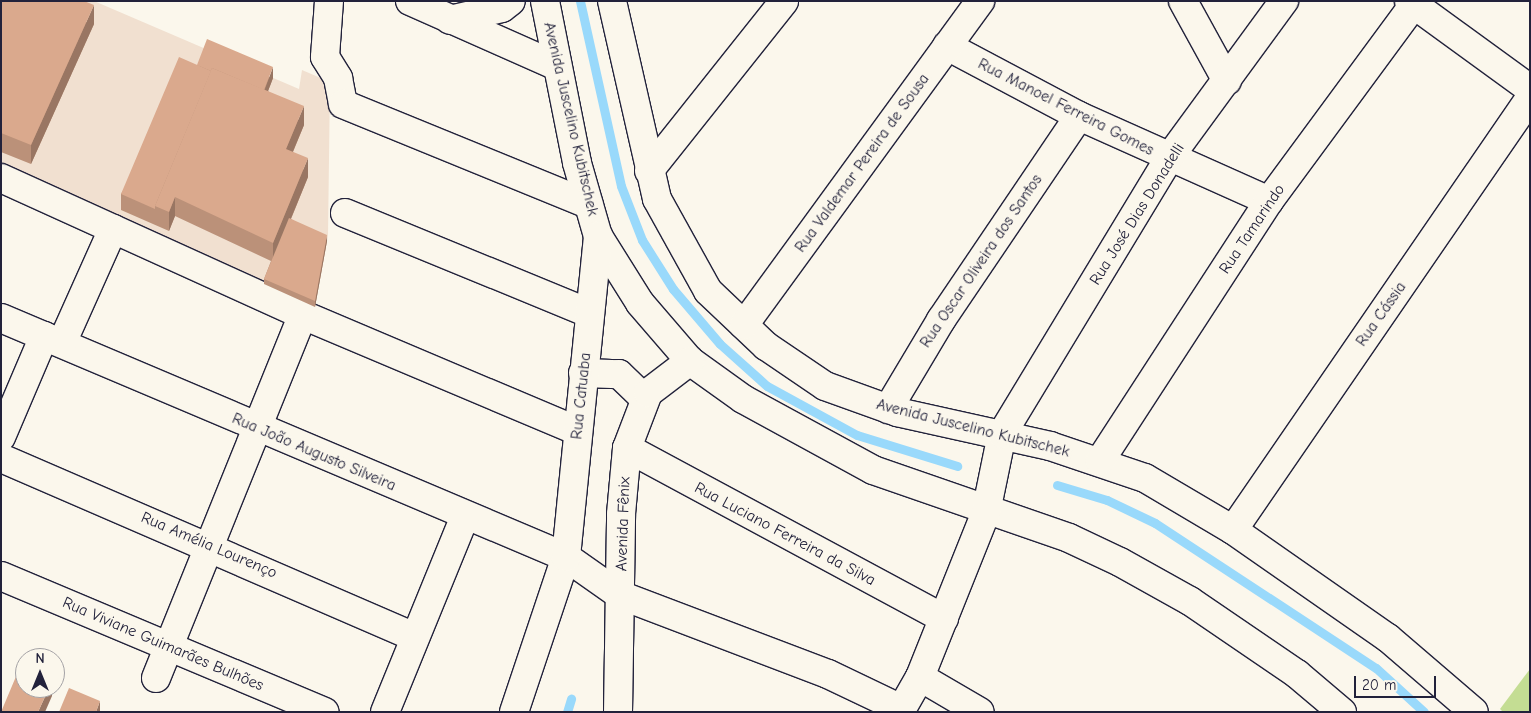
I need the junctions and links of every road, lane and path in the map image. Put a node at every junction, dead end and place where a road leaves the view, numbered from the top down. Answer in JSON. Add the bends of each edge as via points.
{"nodes":[{"id":1,"x":329,"y":1,"type":"edge"},
{"id":2,"x":410,"y":1,"type":"edge"},
{"id":3,"x":510,"y":1,"type":"edge"},
{"id":4,"x":544,"y":1,"type":"edge"},
{"id":5,"x":612,"y":1,"type":"edge"},
{"id":6,"x":784,"y":1,"type":"edge"},
{"id":7,"x":980,"y":1,"type":"edge"},
{"id":8,"x":1183,"y":1,"type":"edge"},
{"id":9,"x":1284,"y":1,"type":"edge"},
{"id":10,"x":1412,"y":3,"type":"edge"},
{"id":11,"x":450,"y":20,"type":"junction"},
{"id":12,"x":947,"y":46,"type":"junction"},
{"id":13,"x":557,"y":66,"type":"junction"},
{"id":14,"x":1227,"y":81,"type":"junction"},
{"id":15,"x":1530,"y":89,"type":"edge"},
{"id":16,"x":1530,"y":98,"type":"edge"},
{"id":17,"x":1079,"y":116,"type":"junction"},
{"id":18,"x":1169,"y":158,"type":"junction"},
{"id":19,"x":649,"y":171,"type":"junction"},
{"id":20,"x":1,"y":178,"type":"edge"},
{"id":21,"x":1269,"y":201,"type":"junction"},
{"id":22,"x":588,"y":204,"type":"junction"},
{"id":23,"x":345,"y":213,"type":"dead end"},
{"id":24,"x":113,"y":229,"type":"junction"},
{"id":25,"x":598,"y":236,"type":"junction"},
{"id":26,"x":589,"y":313,"type":"junction"},
{"id":27,"x":303,"y":315,"type":"junction"},
{"id":28,"x":1,"y":318,"type":"edge"},
{"id":29,"x":744,"y":325,"type":"junction"},
{"id":30,"x":53,"y":339,"type":"junction"},
{"id":31,"x":690,"y":361,"type":"junction"},
{"id":32,"x":583,"y":373,"type":"junction"},
{"id":33,"x":645,"y":399,"type":"junction"},
{"id":34,"x":888,"y":409,"type":"junction"},
{"id":35,"x":257,"y":427,"type":"junction"},
{"id":36,"x":577,"y":430,"type":"junction"},
{"id":37,"x":1002,"y":434,"type":"junction"},
{"id":38,"x":1,"y":437,"type":"edge"},
{"id":39,"x":627,"y":448,"type":"junction"},
{"id":40,"x":1,"y":458,"type":"edge"},
{"id":41,"x":1100,"y":461,"type":"junction"},
{"id":42,"x":986,"y":512,"type":"junction"},
{"id":43,"x":465,"y":516,"type":"junction"},
{"id":44,"x":1233,"y":530,"type":"junction"},
{"id":45,"x":209,"y":544,"type":"junction"},
{"id":46,"x":566,"y":557,"type":"junction"},
{"id":47,"x":1,"y":576,"type":"edge"},
{"id":48,"x":620,"y":595,"type":"junction"},
{"id":49,"x":944,"y":619,"type":"junction"},
{"id":50,"x":416,"y":637,"type":"junction"},
{"id":51,"x":166,"y":645,"type":"junction"},
{"id":52,"x":920,"y":677,"type":"junction"},
{"id":53,"x":156,"y":678,"type":"dead end"},
{"id":54,"x":900,"y":710,"type":"edge"},
{"id":55,"x":325,"y":712,"type":"edge"},
{"id":56,"x":385,"y":712,"type":"edge"},
{"id":57,"x":514,"y":712,"type":"edge"},
{"id":58,"x":618,"y":712,"type":"edge"},
{"id":59,"x":980,"y":712,"type":"edge"},
{"id":60,"x":1342,"y":712,"type":"edge"},
{"id":61,"x":1474,"y":712,"type":"edge"}],
"edges":[{"from":1,"to":22,"type":"street","via":[[325,58],[338,78],[343,104]]},
{"from":2,"to":11,"type":"street"},
{"from":3,"to":11,"type":"street","via":[[502,8]]},
{"from":4,"to":13,"type":"street","name":"Avenida Juscelino Kubitschek"},
{"from":5,"to":19,"type":"street","name":"Avenida Juscelino Kubitschek"},
{"from":6,"to":19,"type":"street"},
{"from":7,"to":12,"type":"street","name":"Rua Valdemar Pereira de Sousa"},
{"from":8,"to":14,"type":"street"},
{"from":9,"to":14,"type":"street","name":"Rua José Dias Donadelli"},
{"from":10,"to":15,"type":"street"},
{"from":10,"to":21,"type":"street","name":"Rua Tamarindo"},
{"from":11,"to":13,"type":"street"},
{"from":12,"to":17,"type":"street","name":"Rua Manoel Ferreira Gomes"},
{"from":12,"to":29,"type":"street","name":"Rua Valdemar Pereira de Sousa"},
{"from":13,"to":22,"type":"street","name":"Avenida Juscelino Kubitschek"},
{"from":14,"to":18,"type":"street","name":"Rua José Dias Donadelli"},
{"from":16,"to":44,"type":"street","name":"Rua Cássia"},
{"from":17,"to":18,"type":"street","name":"Rua Manoel Ferreira Gomes"},
{"from":17,"to":34,"type":"street","name":"Rua Oscar Oliveira dos Santos","via":[[946,312]]},
{"from":18,"to":21,"type":"street","name":"Rua Manoel Ferreira Gomes"},
{"from":18,"to":37,"type":"street","name":"Rua José Dias Donadelli"},
{"from":19,"to":29,"type":"street","name":"Avenida Juscelino Kubitschek","via":[[674,236],[708,291]]},
{"from":20,"to":24,"type":"street"},
{"from":21,"to":41,"type":"street","name":"Rua Tamarindo"},
{"from":22,"to":25,"type":"street","name":"Avenida Juscelino Kubitschek"},
{"from":23,"to":26,"type":"street"},
{"from":24,"to":27,"type":"street"},
{"from":24,"to":30,"type":"street"},
{"from":25,"to":26,"type":"street","name":"Rua Catuaba"},
{"from":25,"to":31,"type":"street","name":"Avenida Juscelino Kubitschek","via":[[640,303]]},
{"from":26,"to":32,"type":"street","name":"Rua Catuaba"},
{"from":27,"to":35,"type":"street"},
{"from":27,"to":36,"type":"street"},
{"from":28,"to":30,"type":"street","name":"Rua João Augusto Silveira"},
{"from":29,"to":34,"type":"street","name":"Avenida Juscelino Kubitschek","via":[[766,346],[825,386]]},
{"from":30,"to":35,"type":"street","name":"Rua João Augusto Silveira"},
{"from":30,"to":38,"type":"street"},
{"from":31,"to":33,"type":"street","name":"Avenida Fênix","via":[[670,374]]},
{"from":31,"to":42,"type":"street","name":"Avenida Juscelino Kubitschek","via":[[743,400],[836,452],[924,491]]},
{"from":32,"to":33,"type":"street","via":[[618,374]]},
{"from":32,"to":36,"type":"street","name":"Rua Catuaba"},
{"from":33,"to":39,"type":"street","name":"Avenida Fênix"},
{"from":34,"to":37,"type":"street","name":"Avenida Juscelino Kubitschek"},
{"from":35,"to":43,"type":"street","name":"Rua João Augusto Silveira"},
{"from":35,"to":45,"type":"street"},
{"from":36,"to":46,"type":"street","name":"Rua Catuaba"},
{"from":37,"to":41,"type":"street","name":"Avenida Juscelino Kubitschek"},
{"from":37,"to":42,"type":"street","name":"Rua José Dias Donadelli"},
{"from":39,"to":48,"type":"street","name":"Avenida Fênix"},
{"from":39,"to":49,"type":"street","name":"Rua Luciano Ferreira da Silva"},
{"from":40,"to":45,"type":"street","name":"Rua Amélia Lourenço"},
{"from":41,"to":44,"type":"street","name":"Avenida Juscelino Kubitschek","via":[[1145,478]]},
{"from":42,"to":49,"type":"street","name":"Rua José Dias Donadelli"},
{"from":42,"to":60,"type":"street","name":"Avenida Juscelino Kubitschek","via":[[1069,538],[1190,601],[1297,674]]},
{"from":43,"to":46,"type":"street","name":"Rua João Augusto Silveira"},
{"from":43,"to":50,"type":"street"},
{"from":44,"to":61,"type":"street","name":"Avenida Juscelino Kubitschek","via":[[1388,638]]},
{"from":45,"to":50,"type":"street","name":"Rua Amélia Lourenço"},
{"from":45,"to":51,"type":"street"},
{"from":46,"to":48,"type":"street","name":"Rua João Augusto Silveira"},
{"from":46,"to":57,"type":"street","name":"Rua Catuaba"},
{"from":47,"to":51,"type":"street","name":"Rua Viviane Guimarães Bulhões"},
{"from":48,"to":54,"type":"street","name":"Rua João Augusto Silveira","via":[[828,674]]},
{"from":48,"to":58,"type":"street","name":"Avenida Fênix"},
{"from":49,"to":52,"type":"street","name":"Rua José Dias Donadelli"},
{"from":50,"to":56,"type":"street"},
{"from":51,"to":53,"type":"street"},
{"from":51,"to":55,"type":"street","name":"Rua Viviane Guimarães Bulhões"},
{"from":52,"to":54,"type":"street","name":"Rua José Dias Donadelli"},
{"from":52,"to":59,"type":"street"}]}
